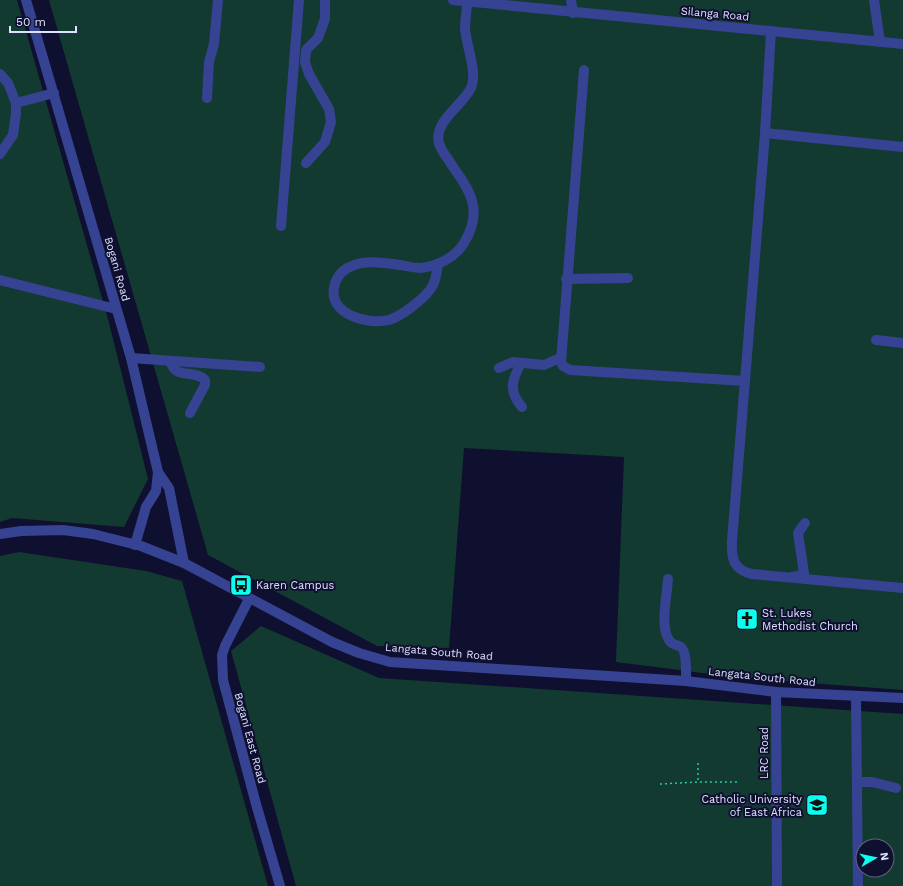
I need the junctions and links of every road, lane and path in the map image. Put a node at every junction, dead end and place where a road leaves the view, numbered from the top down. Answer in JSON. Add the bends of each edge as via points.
{"nodes":[{"id":1,"x":26,"y":0,"type":"edge"},
{"id":2,"x":218,"y":0,"type":"edge"},
{"id":3,"x":299,"y":0,"type":"edge"},
{"id":4,"x":325,"y":0,"type":"edge"},
{"id":5,"x":453,"y":0,"type":"edge"},
{"id":6,"x":571,"y":0,"type":"edge"},
{"id":7,"x":874,"y":0,"type":"edge"},
{"id":8,"x":467,"y":1,"type":"junction"},
{"id":9,"x":573,"y":13,"type":"junction"},
{"id":10,"x":771,"y":31,"type":"junction"},
{"id":11,"x":880,"y":42,"type":"junction"},
{"id":12,"x":903,"y":44,"type":"edge"},
{"id":13,"x":584,"y":70,"type":"dead end"},
{"id":14,"x":0,"y":74,"type":"edge"},
{"id":15,"x":54,"y":93,"type":"junction"},
{"id":16,"x":207,"y":98,"type":"dead end"},
{"id":17,"x":16,"y":103,"type":"junction"},
{"id":18,"x":766,"y":133,"type":"junction"},
{"id":19,"x":903,"y":147,"type":"edge"},
{"id":20,"x":0,"y":154,"type":"edge"},
{"id":21,"x":306,"y":163,"type":"dead end"},
{"id":22,"x":281,"y":226,"type":"dead end"},
{"id":23,"x":438,"y":264,"type":"junction"},
{"id":24,"x":628,"y":278,"type":"dead end"},
{"id":25,"x":566,"y":279,"type":"junction"},
{"id":26,"x":0,"y":280,"type":"edge"},
{"id":27,"x":116,"y":309,"type":"junction"},
{"id":28,"x":876,"y":340,"type":"dead end"},
{"id":29,"x":903,"y":343,"type":"edge"},
{"id":30,"x":131,"y":358,"type":"junction"},
{"id":31,"x":560,"y":358,"type":"junction"},
{"id":32,"x":170,"y":361,"type":"junction"},
{"id":33,"x":521,"y":363,"type":"junction"},
{"id":34,"x":260,"y":367,"type":"dead end"},
{"id":35,"x":498,"y":368,"type":"dead end"},
{"id":36,"x":745,"y":381,"type":"junction"},
{"id":37,"x":522,"y":406,"type":"dead end"},
{"id":38,"x":190,"y":413,"type":"dead end"},
{"id":39,"x":158,"y":472,"type":"junction"},
{"id":40,"x":805,"y":523,"type":"dead end"},
{"id":41,"x":0,"y":534,"type":"edge"},
{"id":42,"x":135,"y":545,"type":"junction"},
{"id":43,"x":184,"y":563,"type":"junction"},
{"id":44,"x":790,"y":578,"type":"junction"},
{"id":45,"x":668,"y":579,"type":"dead end"},
{"id":46,"x":903,"y":588,"type":"edge"},
{"id":47,"x":249,"y":599,"type":"junction"},
{"id":48,"x":686,"y":681,"type":"junction"},
{"id":49,"x":776,"y":692,"type":"junction"},
{"id":50,"x":856,"y":697,"type":"junction"},
{"id":51,"x":903,"y":698,"type":"edge"},
{"id":52,"x":698,"y":763,"type":"dead end"},
{"id":53,"x":698,"y":782,"type":"junction"},
{"id":54,"x":738,"y":782,"type":"dead end"},
{"id":55,"x":857,"y":782,"type":"junction"},
{"id":56,"x":660,"y":784,"type":"dead end"},
{"id":57,"x":896,"y":788,"type":"dead end"},
{"id":58,"x":280,"y":886,"type":"edge"},
{"id":59,"x":777,"y":886,"type":"edge"},
{"id":60,"x":858,"y":886,"type":"edge"}],
"edges":[{"from":1,"to":15,"type":"street","name":"Bogani Road"},
{"from":2,"to":16,"type":"street","via":[[214,44],[209,62]]},
{"from":3,"to":22,"type":"street"},
{"from":4,"to":21,"type":"street","via":[[325,19],[318,38],[306,50],[305,62],[329,109],[331,122],[325,142]]},
{"from":5,"to":8,"type":"street","name":"Silanga Road"},
{"from":6,"to":9,"type":"street"},
{"from":7,"to":11,"type":"street"},
{"from":8,"to":9,"type":"street","name":"Silanga Road"},
{"from":8,"to":23,"type":"street","via":[[467,42],[473,69],[471,87],[460,104],[441,124],[438,134],[443,152],[473,201],[473,221],[463,244],[452,256]]},
{"from":9,"to":10,"type":"street","name":"Silanga Road"},
{"from":10,"to":11,"type":"street","name":"Silanga Road"},
{"from":10,"to":18,"type":"street"},
{"from":11,"to":12,"type":"street","name":"Silanga Road"},
{"from":13,"to":25,"type":"street"},
{"from":14,"to":17,"type":"street","via":[[8,83]]},
{"from":15,"to":17,"type":"street"},
{"from":15,"to":27,"type":"street","name":"Bogani Road"},
{"from":17,"to":20,"type":"street","via":[[13,135]]},
{"from":18,"to":19,"type":"street"},
{"from":18,"to":36,"type":"street"},
{"from":23,"to":23,"type":"street","via":[[420,268],[377,262],[348,267],[336,278],[333,289],[335,302],[343,312],[365,321],[389,320],[424,297],[434,284]]},
{"from":24,"to":25,"type":"street"},
{"from":25,"to":31,"type":"street"},
{"from":26,"to":27,"type":"street"},
{"from":27,"to":30,"type":"street","name":"Bogani Road"},
{"from":28,"to":29,"type":"street"},
{"from":30,"to":32,"type":"street"},
{"from":30,"to":39,"type":"street","name":"Bogani Road"},
{"from":31,"to":33,"type":"street","via":[[544,365]]},
{"from":31,"to":36,"type":"street","via":[[563,366],[570,370]]},
{"from":32,"to":34,"type":"street"},
{"from":32,"to":38,"type":"street","via":[[179,373],[202,377],[205,380],[205,385]]},
{"from":33,"to":35,"type":"street","via":[[513,362]]},
{"from":33,"to":37,"type":"street","via":[[512,384],[516,400]]},
{"from":36,"to":44,"type":"street","via":[[732,542],[733,558],[738,568],[747,573]]},
{"from":39,"to":42,"type":"street","name":"Bogani Road","via":[[156,491],[146,507]]},
{"from":39,"to":43,"type":"street","via":[[169,488]]},
{"from":40,"to":44,"type":"street","via":[[798,533],[804,573]]},
{"from":41,"to":42,"type":"street","name":"Langata South Road","via":[[63,530]]},
{"from":42,"to":43,"type":"street","name":"Langata South Road"},
{"from":43,"to":47,"type":"street","name":"Langata South Road"},
{"from":44,"to":46,"type":"street"},
{"from":45,"to":48,"type":"street","via":[[665,624],[671,642],[684,652]]},
{"from":47,"to":48,"type":"street","name":"Langata South Road","via":[[332,642],[390,662]]},
{"from":47,"to":58,"type":"street","name":"Bogani East Road","via":[[225,646],[222,666],[226,696]]},
{"from":48,"to":49,"type":"street","name":"Langata South Road"},
{"from":49,"to":50,"type":"street","name":"Langata South Road"},
{"from":49,"to":59,"type":"street","name":"LRC Road"},
{"from":50,"to":51,"type":"street","name":"Langata South Road"},
{"from":50,"to":55,"type":"street"},
{"from":52,"to":53,"type":"path"},
{"from":53,"to":54,"type":"path"},
{"from":53,"to":56,"type":"path"},
{"from":55,"to":57,"type":"street","via":[[872,782]]},
{"from":55,"to":60,"type":"street"}]}
